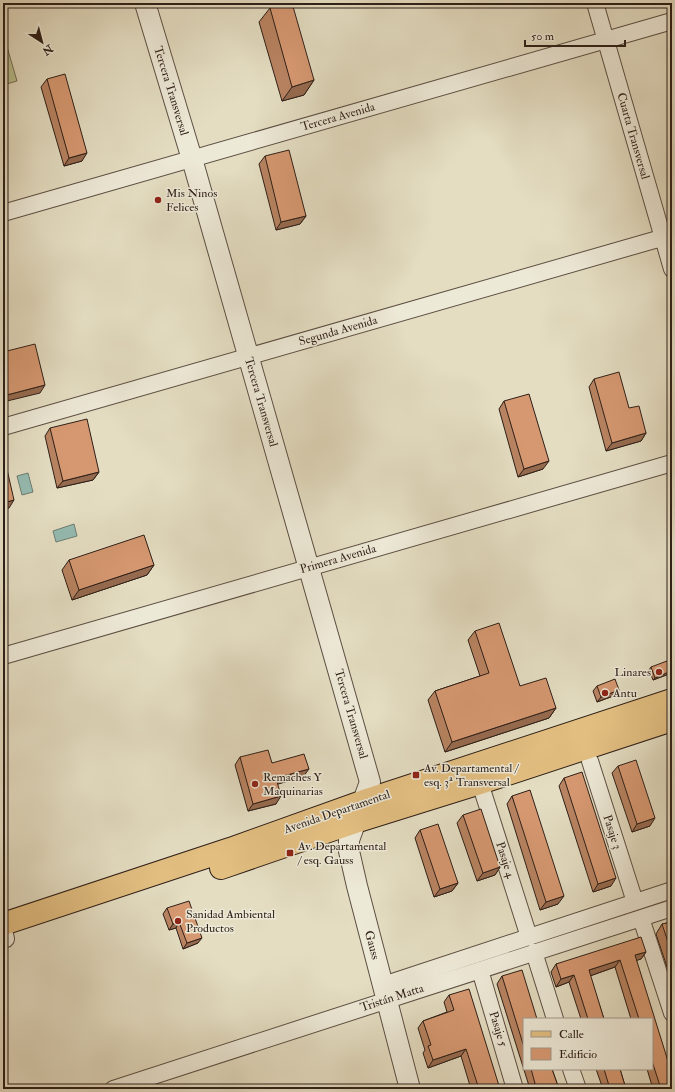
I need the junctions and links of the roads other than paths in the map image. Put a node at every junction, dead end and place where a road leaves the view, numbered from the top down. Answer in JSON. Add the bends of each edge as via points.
{"nodes":[{"id":1,"x":145,"y":3,"type":"edge"},
{"id":2,"x":595,"y":3,"type":"edge"},
{"id":3,"x":672,"y":21,"type":"edge"},
{"id":4,"x":605,"y":40,"type":"junction"},
{"id":5,"x":192,"y":159,"type":"junction"},
{"id":6,"x":3,"y":213,"type":"edge"},
{"id":7,"x":667,"y":236,"type":"edge"},
{"id":8,"x":672,"y":269,"type":"edge"},
{"id":9,"x":248,"y":357,"type":"junction"},
{"id":10,"x":3,"y":427,"type":"edge"},
{"id":11,"x":672,"y":463,"type":"edge"},
{"id":12,"x":308,"y":568,"type":"junction"},
{"id":13,"x":3,"y":656,"type":"edge"},
{"id":14,"x":672,"y":700,"type":"edge"},
{"id":15,"x":672,"y":720,"type":"edge"},
{"id":16,"x":590,"y":761,"type":"dead end"},
{"id":17,"x":480,"y":783,"type":"junction"},
{"id":18,"x":364,"y":802,"type":"junction"},
{"id":19,"x":354,"y":822,"type":"junction"},
{"id":20,"x":672,"y":890,"type":"edge"},
{"id":21,"x":635,"y":902,"type":"junction"},
{"id":22,"x":672,"y":908,"type":"edge"},
{"id":23,"x":640,"y":918,"type":"junction"},
{"id":24,"x":4,"y":932,"type":"edge"},
{"id":25,"x":529,"y":937,"type":"junction"},
{"id":26,"x":534,"y":952,"type":"junction"},
{"id":27,"x":480,"y":970,"type":"junction"},
{"id":28,"x":385,"y":992,"type":"junction"},
{"id":29,"x":672,"y":1013,"type":"edge"},
{"id":30,"x":555,"y":1018,"type":"edge"},
{"id":31,"x":571,"y":1070,"type":"edge"},
{"id":32,"x":113,"y":1089,"type":"edge"},
{"id":33,"x":410,"y":1089,"type":"edge"},
{"id":34,"x":515,"y":1089,"type":"edge"},
{"id":35,"x":578,"y":1089,"type":"edge"}],
"edges":[{"from":1,"to":5,"type":"street","name":"Tercera Transversal"},
{"from":2,"to":4,"type":"street","name":"Cuarta Transversal"},
{"from":3,"to":4,"type":"street","name":"Tercera Avenida"},
{"from":4,"to":5,"type":"street","name":"Tercera Avenida"},
{"from":4,"to":7,"type":"street","name":"Cuarta Transversal"},
{"from":5,"to":6,"type":"street","name":"Tercera Avenida"},
{"from":5,"to":9,"type":"street","name":"Tercera Transversal"},
{"from":7,"to":8,"type":"street","name":"Cuarta Transversal"},
{"from":7,"to":9,"type":"street","name":"Segunda Avenida"},
{"from":9,"to":10,"type":"street","name":"Segunda Avenida"},
{"from":9,"to":12,"type":"street","name":"Tercera Transversal"},
{"from":11,"to":12,"type":"street","name":"Primera Avenida"},
{"from":12,"to":13,"type":"street","name":"Primera Avenida"},
{"from":12,"to":18,"type":"street","name":"Tercera Transversal","via":[[370,782]]},
{"from":14,"to":18,"type":"main road","name":"Avenida Departamental"},
{"from":15,"to":17,"type":"main road","name":"Avenida Departamental"},
{"from":16,"to":21,"type":"street","name":"Pasaje 3"},
{"from":17,"to":19,"type":"main road","name":"Avenida Departamental"},
{"from":17,"to":25,"type":"street","name":"Pasaje 4"},
{"from":18,"to":19,"type":"street","name":"Gauss"},
{"from":18,"to":24,"type":"main road","name":"Avenida Departamental"},
{"from":19,"to":24,"type":"main road","name":"Avenida Departamental","via":[[234,864]]},
{"from":19,"to":28,"type":"street","name":"Gauss","via":[[349,851]]},
{"from":20,"to":21,"type":"street","name":"Tristán Matta"},
{"from":21,"to":25,"type":"street","name":"Tristán Matta"},
{"from":22,"to":23,"type":"street","name":"Tristán Matta"},
{"from":23,"to":26,"type":"street","name":"Tristán Matta"},
{"from":23,"to":29,"type":"street"},
{"from":25,"to":28,"type":"street","name":"Tristán Matta"},
{"from":26,"to":27,"type":"street","name":"Tristán Matta"},
{"from":26,"to":30,"type":"street"},
{"from":27,"to":28,"type":"street","name":"Tristán Matta"},
{"from":27,"to":34,"type":"street","name":"Pasaje 5"},
{"from":28,"to":32,"type":"street","name":"Tristán Matta"},
{"from":28,"to":33,"type":"street","name":"Gauss"},
{"from":31,"to":35,"type":"street"}]}
